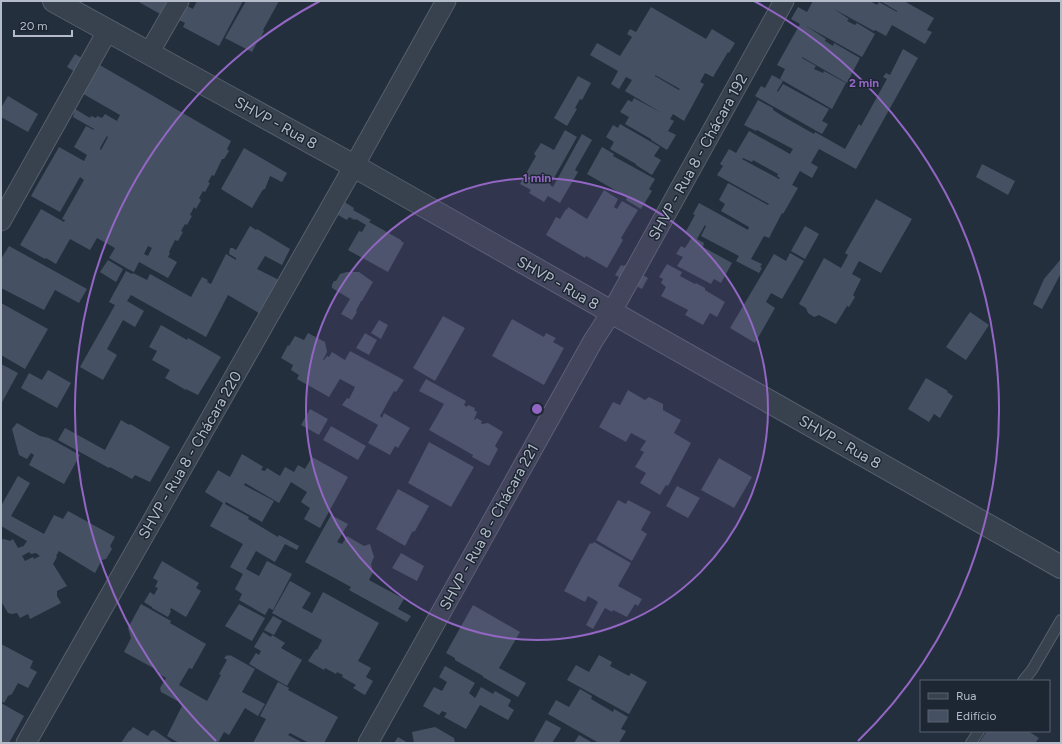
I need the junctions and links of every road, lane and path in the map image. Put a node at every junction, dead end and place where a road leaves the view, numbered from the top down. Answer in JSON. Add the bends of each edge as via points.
{"nodes":[{"id":1,"x":179,"y":1,"type":"edge"},
{"id":2,"x":446,"y":1,"type":"edge"},
{"id":3,"x":784,"y":1,"type":"edge"},
{"id":4,"x":58,"y":2,"type":"edge"},
{"id":5,"x":108,"y":30,"type":"junction"},
{"id":6,"x":149,"y":53,"type":"junction"},
{"id":7,"x":354,"y":166,"type":"junction"},
{"id":8,"x":1,"y":221,"type":"edge"},
{"id":9,"x":611,"y":313,"type":"junction"},
{"id":10,"x":1061,"y":567,"type":"edge"},
{"id":11,"x":1061,"y":620,"type":"edge"},
{"id":12,"x":1024,"y":680,"type":"edge"},
{"id":13,"x":978,"y":732,"type":"edge"},
{"id":14,"x":26,"y":743,"type":"edge"},
{"id":15,"x":368,"y":743,"type":"edge"},
{"id":16,"x":971,"y":743,"type":"edge"}],
"edges":[{"from":1,"to":6,"type":"street"},
{"from":2,"to":7,"type":"street","name":"SHVP - Rua 8 - Chácara 220"},
{"from":3,"to":9,"type":"street","name":"SHVP - Rua 8 - Chácara 192"},
{"from":4,"to":5,"type":"street","name":"SHVP - Rua 8"},
{"from":5,"to":6,"type":"street","name":"SHVP - Rua 8"},
{"from":5,"to":8,"type":"street"},
{"from":6,"to":7,"type":"street","name":"SHVP - Rua 8"},
{"from":7,"to":9,"type":"street","name":"SHVP - Rua 8"},
{"from":7,"to":14,"type":"street","name":"SHVP - Rua 8 - Chácara 220"},
{"from":9,"to":10,"type":"street","name":"SHVP - Rua 8"},
{"from":9,"to":15,"type":"street","name":"SHVP - Rua 8 - Chácara 221"},
{"from":11,"to":12,"type":"lane"},
{"from":13,"to":16,"type":"lane"}]}
